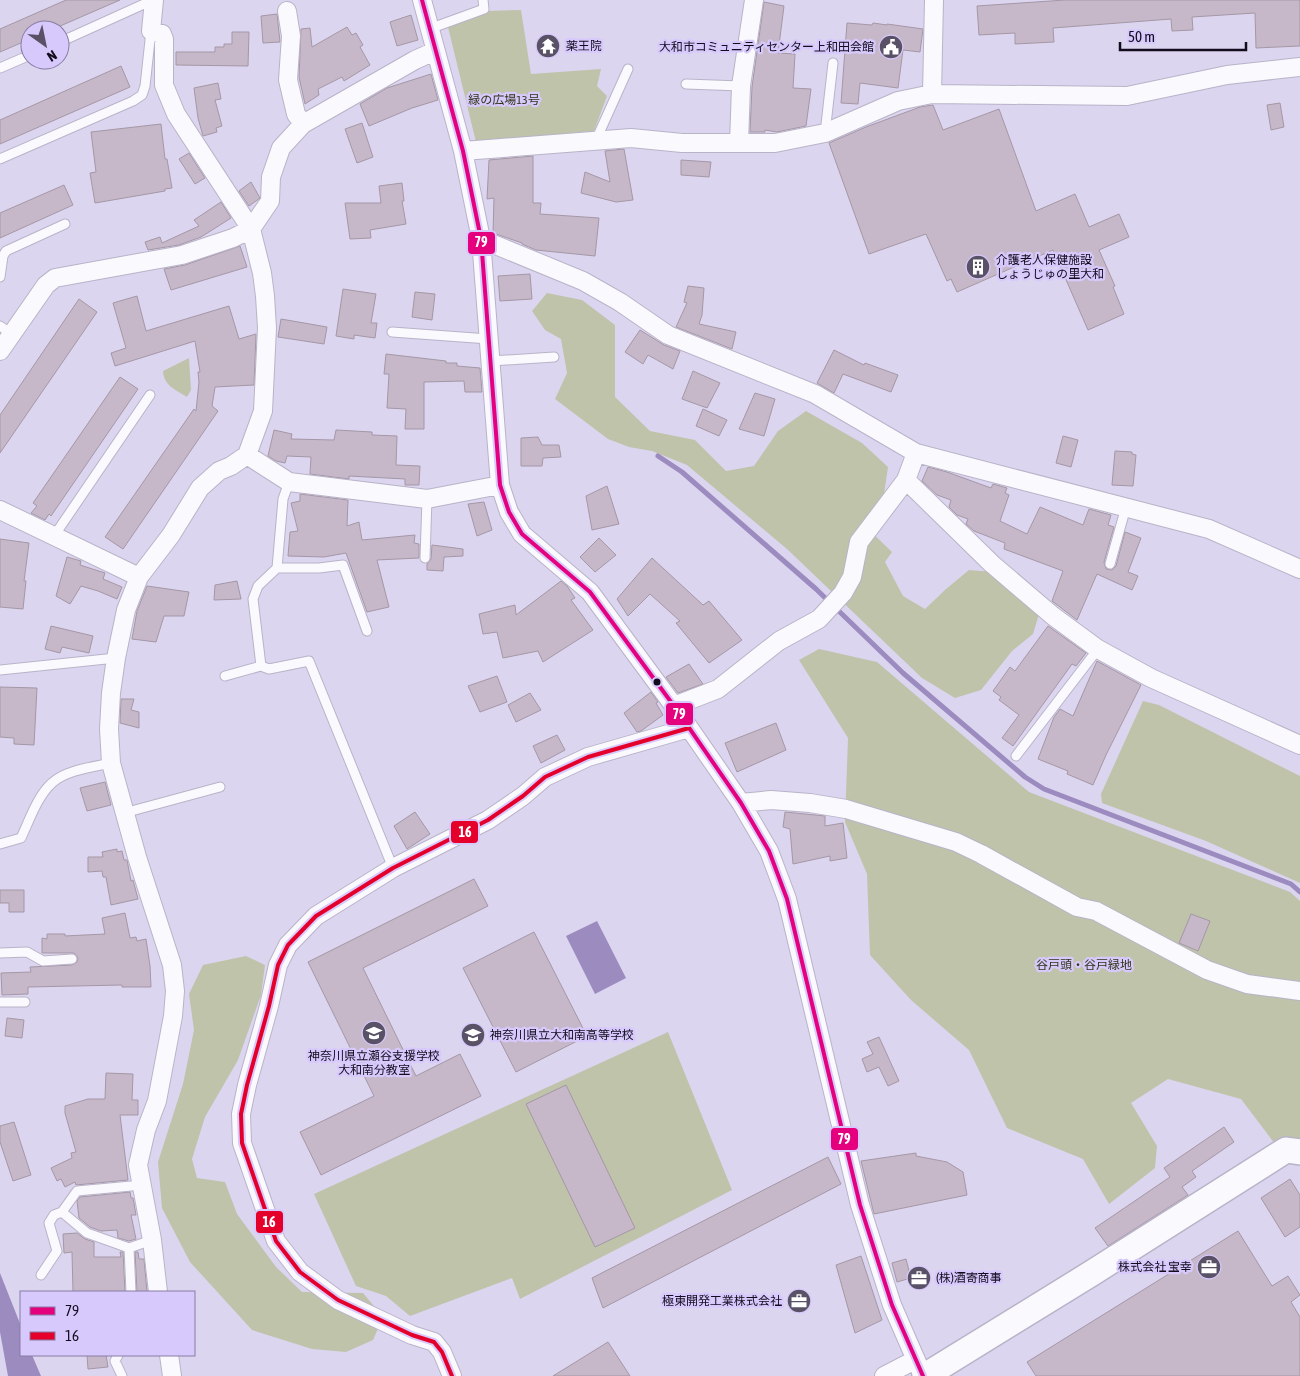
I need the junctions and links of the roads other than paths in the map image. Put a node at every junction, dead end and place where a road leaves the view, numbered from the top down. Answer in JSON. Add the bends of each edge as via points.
{"nodes":[{"id":1,"x":154,"y":0,"type":"edge"},
{"id":2,"x":422,"y":0,"type":"edge"},
{"id":3,"x":483,"y":0,"type":"edge"},
{"id":4,"x":754,"y":0,"type":"edge"},
{"id":5,"x":934,"y":0,"type":"edge"},
{"id":6,"x":288,"y":11,"type":"dead end"},
{"id":7,"x":429,"y":29,"type":"junction"},
{"id":8,"x":151,"y":31,"type":"junction"},
{"id":9,"x":70,"y":38,"type":"edge"},
{"id":10,"x":435,"y":50,"type":"junction"},
{"id":11,"x":20,"y":59,"type":"edge"},
{"id":12,"x":833,"y":63,"type":"dead end"},
{"id":13,"x":1300,"y":67,"type":"edge"},
{"id":14,"x":0,"y":68,"type":"edge"},
{"id":15,"x":628,"y":69,"type":"dead end"},
{"id":16,"x":686,"y":84,"type":"dead end"},
{"id":17,"x":741,"y":86,"type":"junction"},
{"id":18,"x":932,"y":94,"type":"junction"},
{"id":19,"x":303,"y":124,"type":"junction"},
{"id":20,"x":826,"y":133,"type":"junction"},
{"id":21,"x":596,"y":140,"type":"junction"},
{"id":22,"x":739,"y":143,"type":"junction"},
{"id":23,"x":463,"y":151,"type":"junction"},
{"id":24,"x":0,"y":159,"type":"edge"},
{"id":25,"x":65,"y":224,"type":"dead end"},
{"id":26,"x":251,"y":229,"type":"junction"},
{"id":27,"x":481,"y":239,"type":"junction"},
{"id":28,"x":0,"y":277,"type":"edge"},
{"id":29,"x":6,"y":330,"type":"edge"},
{"id":30,"x":392,"y":332,"type":"dead end"},
{"id":31,"x":489,"y":339,"type":"junction"},
{"id":32,"x":0,"y":351,"type":"edge"},
{"id":33,"x":554,"y":357,"type":"dead end"},
{"id":34,"x":491,"y":361,"type":"junction"},
{"id":35,"x":150,"y":395,"type":"dead end"},
{"id":36,"x":916,"y":453,"type":"junction"},
{"id":37,"x":247,"y":455,"type":"junction"},
{"id":38,"x":906,"y":480,"type":"junction"},
{"id":39,"x":289,"y":482,"type":"junction"},
{"id":40,"x":500,"y":485,"type":"junction"},
{"id":41,"x":427,"y":499,"type":"junction"},
{"id":42,"x":1126,"y":507,"type":"junction"},
{"id":43,"x":0,"y":510,"type":"edge"},
{"id":44,"x":54,"y":536,"type":"junction"},
{"id":45,"x":425,"y":558,"type":"dead end"},
{"id":46,"x":1110,"y":564,"type":"dead end"},
{"id":47,"x":277,"y":568,"type":"junction"},
{"id":48,"x":1300,"y":569,"type":"edge"},
{"id":49,"x":139,"y":577,"type":"junction"},
{"id":50,"x":367,"y":631,"type":"dead end"},
{"id":51,"x":1098,"y":649,"type":"junction"},
{"id":52,"x":116,"y":658,"type":"junction"},
{"id":53,"x":261,"y":666,"type":"junction"},
{"id":54,"x":0,"y":670,"type":"edge"},
{"id":55,"x":225,"y":676,"type":"dead end"},
{"id":56,"x":674,"y":706,"type":"junction"},
{"id":57,"x":689,"y":728,"type":"junction"},
{"id":58,"x":1300,"y":745,"type":"edge"},
{"id":59,"x":1016,"y":756,"type":"dead end"},
{"id":60,"x":111,"y":763,"type":"junction"},
{"id":61,"x":220,"y":787,"type":"dead end"},
{"id":62,"x":741,"y":803,"type":"junction"},
{"id":63,"x":123,"y":813,"type":"junction"},
{"id":64,"x":0,"y":844,"type":"edge"},
{"id":65,"x":393,"y":868,"type":"junction"},
{"id":66,"x":0,"y":953,"type":"edge"},
{"id":67,"x":72,"y":959,"type":"dead end"},
{"id":68,"x":1300,"y":991,"type":"edge"},
{"id":69,"x":0,"y":1002,"type":"edge"},
{"id":70,"x":25,"y":1002,"type":"dead end"},
{"id":71,"x":1300,"y":1152,"type":"edge"},
{"id":72,"x":142,"y":1185,"type":"junction"},
{"id":73,"x":62,"y":1212,"type":"junction"},
{"id":74,"x":152,"y":1240,"type":"junction"},
{"id":75,"x":129,"y":1248,"type":"junction"},
{"id":76,"x":41,"y":1275,"type":"dead end"},
{"id":77,"x":131,"y":1291,"type":"edge"},
{"id":78,"x":158,"y":1291,"type":"edge"},
{"id":79,"x":118,"y":1356,"type":"edge"},
{"id":80,"x":169,"y":1356,"type":"edge"},
{"id":81,"x":921,"y":1371,"type":"edge"},
{"id":82,"x":122,"y":1376,"type":"edge"},
{"id":83,"x":172,"y":1376,"type":"edge"},
{"id":84,"x":452,"y":1376,"type":"edge"},
{"id":85,"x":884,"y":1376,"type":"edge"}],
"edges":[{"from":1,"to":8,"type":"street"},
{"from":1,"to":9,"type":"lane"},
{"from":2,"to":7,"type":"street"},
{"from":3,"to":7,"type":"lane","via":[[484,9]]},
{"from":4,"to":17,"type":"street"},
{"from":5,"to":18,"type":"street"},
{"from":6,"to":19,"type":"street","via":[[292,36],[288,80],[296,114]]},
{"from":7,"to":10,"type":"street"},
{"from":8,"to":24,"type":"lane","via":[[142,94],[133,101]]},
{"from":8,"to":26,"type":"street","via":[[162,34],[164,40],[164,85],[176,114]]},
{"from":10,"to":19,"type":"street"},
{"from":10,"to":23,"type":"street"},
{"from":11,"to":14,"type":"lane"},
{"from":12,"to":20,"type":"lane"},
{"from":13,"to":18,"type":"street","via":[[1226,75],[1127,96]]},
{"from":15,"to":21,"type":"lane"},
{"from":16,"to":17,"type":"lane"},
{"from":17,"to":22,"type":"street"},
{"from":18,"to":20,"type":"street","via":[[898,101]]},
{"from":19,"to":26,"type":"street","via":[[281,148],[271,177],[270,201]]},
{"from":20,"to":22,"type":"street","via":[[775,143]]},
{"from":21,"to":22,"type":"street","via":[[632,138],[682,143]]},
{"from":21,"to":23,"type":"street"},
{"from":23,"to":27,"type":"street"},
{"from":25,"to":28,"type":"lane","via":[[6,251]]},
{"from":26,"to":29,"type":"street","via":[[182,255],[55,278]]},
{"from":26,"to":37,"type":"street","via":[[262,273],[266,328],[262,411]]},
{"from":27,"to":31,"type":"street"},
{"from":27,"to":36,"type":"street","via":[[583,281],[668,335],[815,394]]},
{"from":29,"to":32,"type":"street"},
{"from":30,"to":31,"type":"lane"},
{"from":31,"to":34,"type":"street"},
{"from":33,"to":34,"type":"lane"},
{"from":34,"to":40,"type":"street"},
{"from":35,"to":44,"type":"lane"},
{"from":36,"to":38,"type":"street"},
{"from":36,"to":42,"type":"street"},
{"from":37,"to":39,"type":"street"},
{"from":37,"to":49,"type":"street","via":[[219,471],[200,488],[171,535]]},
{"from":38,"to":51,"type":"street","via":[[992,564]]},
{"from":38,"to":56,"type":"street","via":[[859,542],[852,577],[844,593],[819,619],[779,641],[718,689]]},
{"from":39,"to":41,"type":"street"},
{"from":39,"to":47,"type":"lane","via":[[283,499]]},
{"from":40,"to":41,"type":"street"},
{"from":40,"to":56,"type":"street","via":[[509,512],[522,534],[590,592]]},
{"from":41,"to":45,"type":"lane"},
{"from":42,"to":46,"type":"lane"},
{"from":42,"to":48,"type":"street","via":[[1209,529]]},
{"from":43,"to":44,"type":"street"},
{"from":44,"to":49,"type":"street"},
{"from":47,"to":50,"type":"lane","via":[[343,565]]},
{"from":47,"to":53,"type":"lane","via":[[258,586],[253,599]]},
{"from":49,"to":52,"type":"street","via":[[126,610]]},
{"from":51,"to":58,"type":"street","via":[[1151,678]]},
{"from":51,"to":59,"type":"lane"},
{"from":52,"to":54,"type":"lane"},
{"from":52,"to":60,"type":"street","via":[[109,729]]},
{"from":53,"to":55,"type":"lane"},
{"from":53,"to":65,"type":"lane","via":[[269,669],[309,661]]},
{"from":56,"to":57,"type":"street"},
{"from":57,"to":62,"type":"street"},
{"from":57,"to":65,"type":"street","via":[[588,757],[545,776],[488,820]]},
{"from":60,"to":63,"type":"street"},
{"from":60,"to":64,"type":"lane","via":[[75,771],[52,783],[35,807],[21,838]]},
{"from":61,"to":63,"type":"lane"},
{"from":62,"to":68,"type":"street","via":[[771,800],[846,809],[956,842],[1207,970],[1247,984]]},
{"from":62,"to":81,"type":"street","via":[[768,851],[788,899],[860,1206],[892,1305]]},
{"from":63,"to":72,"type":"street","via":[[172,965],[175,991],[157,1101],[138,1165]]},
{"from":65,"to":84,"type":"street","via":[[316,916],[288,945],[278,965],[247,1085],[241,1114],[242,1142],[276,1241],[300,1272],[338,1300],[434,1342]]},
{"from":66,"to":67,"type":"lane","via":[[27,952],[43,961]]},
{"from":69,"to":70,"type":"lane"},
{"from":71,"to":81,"type":"street","via":[[1286,1150],[1092,1273]]},
{"from":72,"to":73,"type":"lane","via":[[77,1191]]},
{"from":72,"to":74,"type":"street"},
{"from":73,"to":75,"type":"lane","via":[[87,1233]]},
{"from":73,"to":76,"type":"lane","via":[[49,1222],[57,1251]]},
{"from":74,"to":75,"type":"lane"},
{"from":74,"to":78,"type":"street"},
{"from":75,"to":77,"type":"lane"},
{"from":79,"to":82,"type":"lane","via":[[115,1361]]},
{"from":80,"to":83,"type":"street"},
{"from":81,"to":85,"type":"street"}]}
